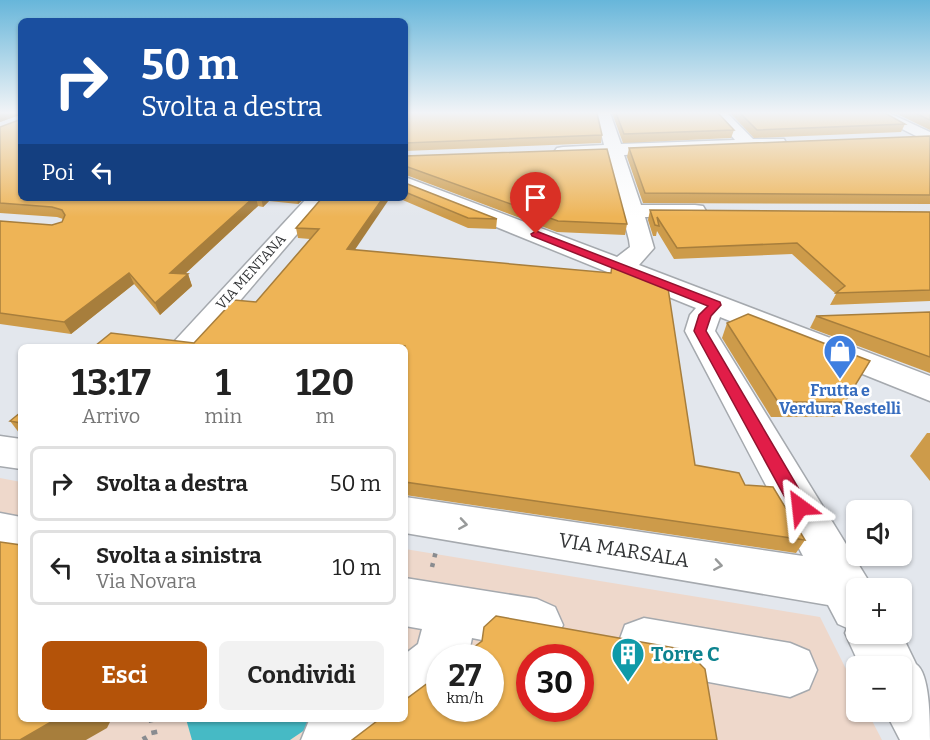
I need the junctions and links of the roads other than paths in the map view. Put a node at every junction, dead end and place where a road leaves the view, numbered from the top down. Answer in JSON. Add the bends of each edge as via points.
{"nodes":[{"id":1,"x":669,"y":148,"type":"edge"},
{"id":2,"x":614,"y":150,"type":"junction"},
{"id":3,"x":543,"y":153,"type":"edge"},
{"id":4,"x":408,"y":184,"type":"edge"},
{"id":5,"x":315,"y":201,"type":"edge"},
{"id":6,"x":634,"y":211,"type":"junction"},
{"id":7,"x":717,"y":211,"type":"edge"},
{"id":8,"x":619,"y":267,"type":"junction"},
{"id":9,"x":716,"y":305,"type":"junction"},
{"id":10,"x":825,"y":317,"type":"edge"},
{"id":11,"x":770,"y":326,"type":"junction"},
{"id":12,"x":186,"y":344,"type":"edge"},
{"id":13,"x":930,"y":389,"type":"edge"},
{"id":14,"x":0,"y":451,"type":"edge"},
{"id":15,"x":18,"y":454,"type":"edge"},
{"id":16,"x":408,"y":516,"type":"edge"},
{"id":17,"x":0,"y":533,"type":"edge"},
{"id":18,"x":18,"y":536,"type":"edge"},
{"id":19,"x":846,"y":589,"type":"edge"},
{"id":20,"x":846,"y":595,"type":"edge"},
{"id":21,"x":434,"y":619,"type":"edge"},
{"id":22,"x":790,"y":670,"type":"dead end"},
{"id":23,"x":408,"y":681,"type":"edge"},
{"id":24,"x":356,"y":722,"type":"edge"},
{"id":25,"x":331,"y":740,"type":"edge"}],
"edges":[{"from":1,"to":2,"type":"street"},
{"from":2,"to":3,"type":"street"},
{"from":2,"to":6,"type":"street"},
{"from":4,"to":8,"type":"street"},
{"from":5,"to":12,"type":"street","name":"VIA MENTANA"},
{"from":6,"to":7,"type":"street"},
{"from":6,"to":8,"type":"street","via":[[642,248]]},
{"from":8,"to":9,"type":"street"},
{"from":9,"to":11,"type":"street"},
{"from":9,"to":19,"type":"street","via":[[705,315],[700,331]]},
{"from":10,"to":11,"type":"street","via":[[778,320]]},
{"from":11,"to":13,"type":"street"},
{"from":14,"to":15,"type":"street"},
{"from":16,"to":20,"type":"street","name":"VIA MARSALA","one_way":true},
{"from":17,"to":18,"type":"street"},
{"from":21,"to":22,"type":"street","via":[[592,635]]},
{"from":21,"to":23,"type":"street"},
{"from":24,"to":25,"type":"street"}]}
